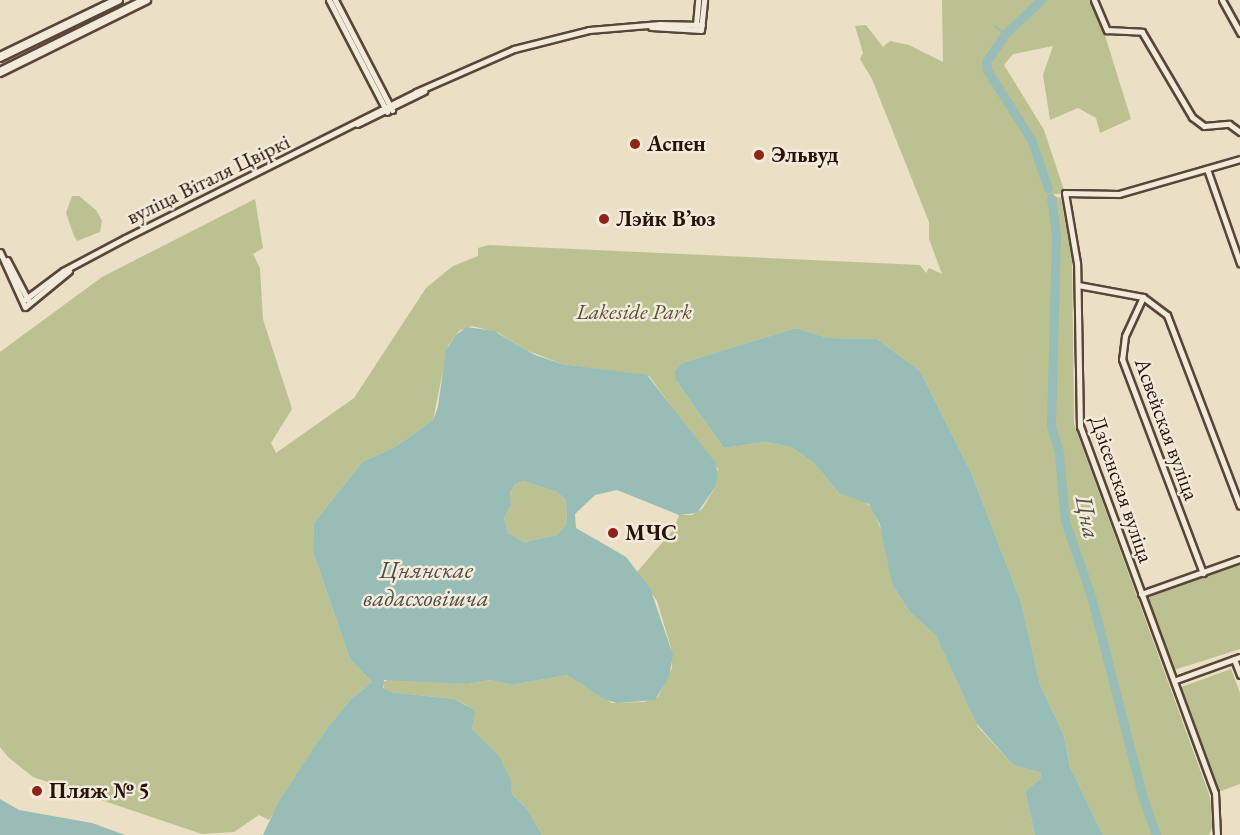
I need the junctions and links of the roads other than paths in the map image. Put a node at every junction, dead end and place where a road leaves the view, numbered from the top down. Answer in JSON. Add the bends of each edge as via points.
{"nodes":[{"id":1,"x":118,"y":0,"type":"edge"},
{"id":2,"x":146,"y":0,"type":"edge"},
{"id":3,"x":329,"y":0,"type":"edge"},
{"id":4,"x":335,"y":0,"type":"edge"},
{"id":5,"x":698,"y":0,"type":"edge"},
{"id":6,"x":704,"y":0,"type":"edge"},
{"id":7,"x":1094,"y":0,"type":"edge"},
{"id":8,"x":1222,"y":0,"type":"edge"},
{"id":9,"x":698,"y":27,"type":"junction"},
{"id":10,"x":1240,"y":33,"type":"edge"},
{"id":11,"x":0,"y":57,"type":"edge"},
{"id":12,"x":0,"y":72,"type":"edge"},
{"id":13,"x":388,"y":109,"type":"junction"},
{"id":14,"x":1240,"y":132,"type":"edge"},
{"id":15,"x":1240,"y":159,"type":"edge"},
{"id":16,"x":1207,"y":169,"type":"junction"},
{"id":17,"x":0,"y":250,"type":"edge"},
{"id":18,"x":1240,"y":263,"type":"edge"},
{"id":19,"x":1078,"y":285,"type":"junction"},
{"id":20,"x":1143,"y":297,"type":"junction"},
{"id":21,"x":1240,"y":506,"type":"edge"},
{"id":22,"x":1240,"y":559,"type":"edge"},
{"id":23,"x":1203,"y":573,"type":"junction"},
{"id":24,"x":1142,"y":594,"type":"junction"},
{"id":25,"x":1237,"y":658,"type":"edge"},
{"id":26,"x":1240,"y":675,"type":"edge"},
{"id":27,"x":1176,"y":680,"type":"junction"},
{"id":28,"x":1218,"y":835,"type":"edge"}],
"edges":[{"from":1,"to":11,"type":"street"},
{"from":2,"to":12,"type":"street"},
{"from":3,"to":13,"type":"street"},
{"from":4,"to":13,"type":"street"},
{"from":5,"to":9,"type":"street"},
{"from":6,"to":9,"type":"street"},
{"from":7,"to":14,"type":"street","via":[[1107,30],[1142,32],[1192,117],[1204,126],[1229,124]]},
{"from":8,"to":10,"type":"street"},
{"from":9,"to":13,"type":"street","name":"вуліца Віталя Цвіркі","via":[[589,30],[534,43]]},
{"from":13,"to":17,"type":"street","name":"вуліца Віталя Цвіркі","via":[[74,266],[26,302]]},
{"from":15,"to":16,"type":"street"},
{"from":16,"to":18,"type":"street"},
{"from":16,"to":19,"type":"street","name":"Дзісенская вуліца","via":[[1119,194],[1065,193]]},
{"from":19,"to":20,"type":"street"},
{"from":19,"to":24,"type":"street","name":"Дзісенская вуліца","via":[[1079,421]]},
{"from":20,"to":21,"type":"street","via":[[1160,307],[1172,327]]},
{"from":20,"to":23,"type":"street","name":"Асвейская вуліца","via":[[1125,336],[1122,359]]},
{"from":22,"to":23,"type":"street"},
{"from":23,"to":24,"type":"street"},
{"from":24,"to":27,"type":"street","name":"Дзісенская вуліца"},
{"from":25,"to":26,"type":"street"},
{"from":25,"to":27,"type":"street"},
{"from":27,"to":28,"type":"street","name":"Дзісенская вуліца","via":[[1215,793]]}]}
